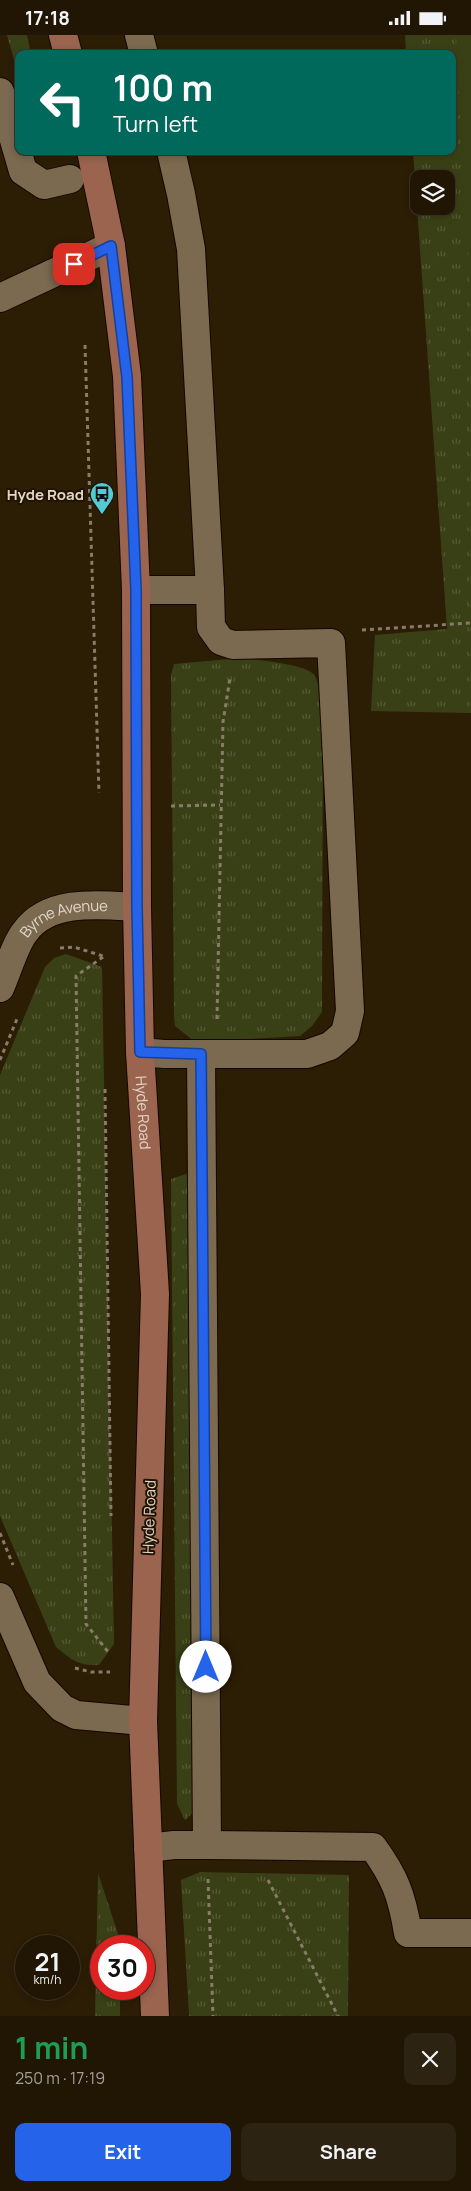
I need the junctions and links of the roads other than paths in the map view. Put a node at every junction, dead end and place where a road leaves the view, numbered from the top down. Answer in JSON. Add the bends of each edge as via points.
{"nodes":[{"id":1,"x":64,"y":35,"type":"edge"},
{"id":2,"x":139,"y":35,"type":"edge"},
{"id":3,"x":67,"y":50,"type":"edge"},
{"id":4,"x":143,"y":50,"type":"edge"},
{"id":5,"x":0,"y":93,"type":"edge"},
{"id":6,"x":15,"y":146,"type":"edge"},
{"id":7,"x":17,"y":155,"type":"edge"},
{"id":8,"x":92,"y":155,"type":"edge"},
{"id":9,"x":171,"y":155,"type":"edge"},
{"id":10,"x":70,"y":179,"type":"dead end"},
{"id":11,"x":111,"y":246,"type":"junction"},
{"id":12,"x":0,"y":298,"type":"edge"},
{"id":13,"x":136,"y":590,"type":"junction"},
{"id":14,"x":210,"y":590,"type":"junction"},
{"id":15,"x":137,"y":907,"type":"junction"},
{"id":16,"x":0,"y":989,"type":"edge"},
{"id":17,"x":140,"y":1052,"type":"junction"},
{"id":18,"x":208,"y":1054,"type":"junction"},
{"id":19,"x":0,"y":1597,"type":"edge"},
{"id":20,"x":143,"y":1721,"type":"junction"},
{"id":21,"x":200,"y":1845,"type":"junction"},
{"id":22,"x":148,"y":1848,"type":"junction"},
{"id":23,"x":471,"y":1933,"type":"edge"},
{"id":24,"x":155,"y":2016,"type":"edge"}],
"edges":[{"from":1,"to":3,"type":"street"},
{"from":2,"to":4,"type":"street"},
{"from":5,"to":6,"type":"street"},
{"from":7,"to":10,"type":"street","via":[[22,171],[44,185]]},
{"from":8,"to":11,"type":"street","name":"Hyde Road"},
{"from":9,"to":14,"type":"street","via":[[191,249]]},
{"from":11,"to":12,"type":"street"},
{"from":11,"to":13,"type":"street","name":"Hyde Road","via":[[127,377]]},
{"from":13,"to":14,"type":"street"},
{"from":13,"to":15,"type":"street","name":"Hyde Road"},
{"from":14,"to":18,"type":"street","via":[[211,627],[220,641],[233,645],[331,643],[350,1011],[345,1033],[330,1046],[307,1054]]},
{"from":15,"to":16,"type":"street","name":"Byrne Avenue","via":[[62,908],[40,918],[24,932]]},
{"from":15,"to":17,"type":"street","name":"Hyde Road"},
{"from":17,"to":18,"type":"street"},
{"from":17,"to":20,"type":"street","name":"Hyde Road","via":[[155,1294]]},
{"from":18,"to":21,"type":"street"},
{"from":19,"to":20,"type":"street","via":[[37,1682],[62,1708],[76,1715]]},
{"from":20,"to":22,"type":"street","name":"Hyde Road"},
{"from":21,"to":22,"type":"street"},
{"from":21,"to":23,"type":"street","via":[[373,1847],[389,1868],[402,1901],[408,1933]]},
{"from":22,"to":24,"type":"street","name":"Hyde Road"}]}
